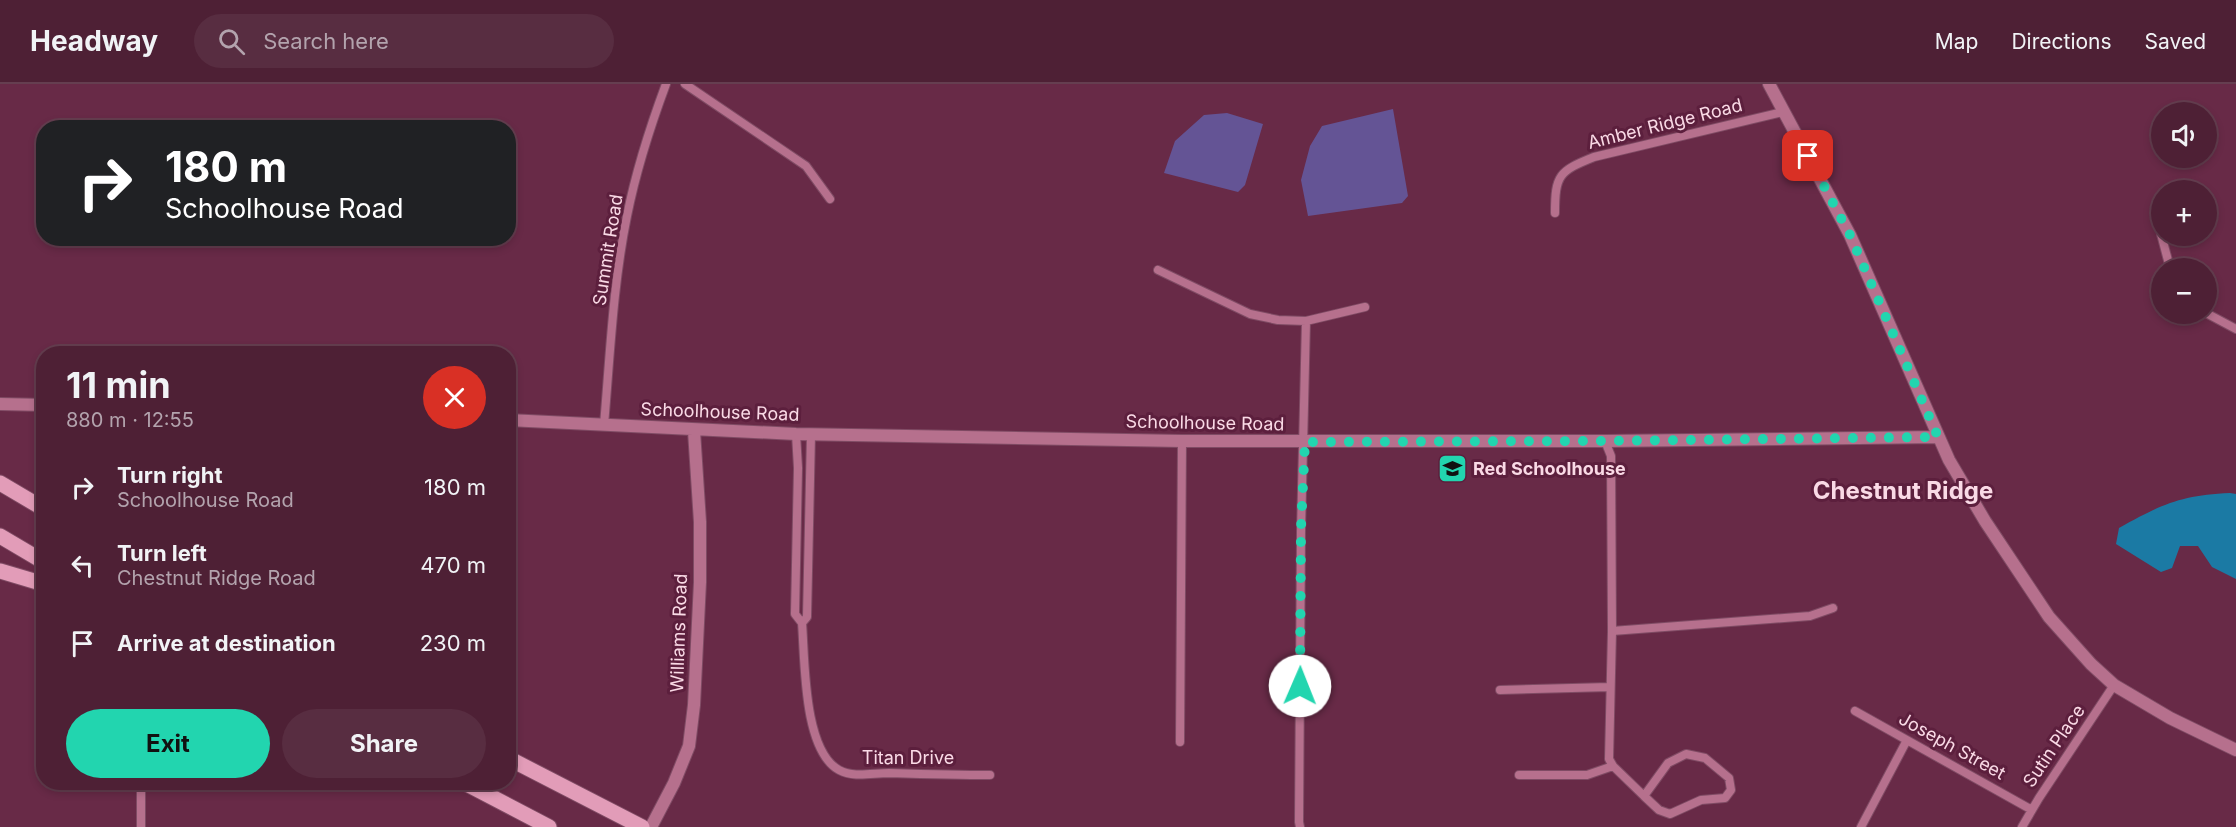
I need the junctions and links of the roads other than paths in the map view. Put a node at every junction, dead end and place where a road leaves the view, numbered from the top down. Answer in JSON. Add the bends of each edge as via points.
{"nodes":[{"id":1,"x":666,"y":84,"type":"edge"},
{"id":2,"x":685,"y":84,"type":"edge"},
{"id":3,"x":1769,"y":84,"type":"edge"},
{"id":4,"x":1783,"y":112,"type":"junction"},
{"id":5,"x":830,"y":199,"type":"dead end"},
{"id":6,"x":1555,"y":213,"type":"dead end"},
{"id":7,"x":1158,"y":270,"type":"dead end"},
{"id":8,"x":1365,"y":307,"type":"dead end"},
{"id":9,"x":2217,"y":319,"type":"edge"},
{"id":10,"x":1306,"y":321,"type":"junction"},
{"id":11,"x":2236,"y":329,"type":"edge"},
{"id":12,"x":0,"y":404,"type":"edge"},
{"id":13,"x":36,"y":405,"type":"edge"},
{"id":14,"x":516,"y":420,"type":"edge"},
{"id":15,"x":604,"y":425,"type":"junction"},
{"id":16,"x":694,"y":431,"type":"junction"},
{"id":17,"x":796,"y":434,"type":"junction"},
{"id":18,"x":811,"y":434,"type":"junction"},
{"id":19,"x":1938,"y":437,"type":"junction"},
{"id":20,"x":1182,"y":441,"type":"junction"},
{"id":21,"x":1605,"y":441,"type":"junction"},
{"id":22,"x":1305,"y":442,"type":"junction"},
{"id":23,"x":0,"y":483,"type":"edge"},
{"id":24,"x":36,"y":504,"type":"edge"},
{"id":25,"x":0,"y":536,"type":"edge"},
{"id":26,"x":36,"y":557,"type":"edge"},
{"id":27,"x":0,"y":571,"type":"edge"},
{"id":28,"x":36,"y":582,"type":"edge"},
{"id":29,"x":1833,"y":608,"type":"dead end"},
{"id":30,"x":802,"y":623,"type":"junction"},
{"id":31,"x":1612,"y":631,"type":"junction"},
{"id":32,"x":2114,"y":685,"type":"junction"},
{"id":33,"x":1610,"y":687,"type":"junction"},
{"id":34,"x":1500,"y":690,"type":"dead end"},
{"id":35,"x":1856,"y":711,"type":"dead end"},
{"id":36,"x":1907,"y":740,"type":"junction"},
{"id":37,"x":1180,"y":742,"type":"dead end"},
{"id":38,"x":2236,"y":750,"type":"edge"},
{"id":39,"x":516,"y":763,"type":"edge"},
{"id":40,"x":1612,"y":766,"type":"junction"},
{"id":41,"x":990,"y":775,"type":"dead end"},
{"id":42,"x":1519,"y":775,"type":"dead end"},
{"id":43,"x":141,"y":790,"type":"edge"},
{"id":44,"x":478,"y":790,"type":"edge"},
{"id":45,"x":1644,"y":796,"type":"junction"},
{"id":46,"x":2032,"y":810,"type":"junction"},
{"id":47,"x":141,"y":827,"type":"edge"},
{"id":48,"x":549,"y":827,"type":"edge"},
{"id":49,"x":642,"y":827,"type":"edge"},
{"id":50,"x":651,"y":827,"type":"edge"},
{"id":51,"x":1300,"y":827,"type":"edge"},
{"id":52,"x":1861,"y":827,"type":"edge"},
{"id":53,"x":2022,"y":827,"type":"edge"}],
"edges":[{"from":1,"to":15,"type":"street","name":"Summit Road","via":[[627,214]]},
{"from":2,"to":5,"type":"street","via":[[806,166]]},
{"from":3,"to":4,"type":"street"},
{"from":4,"to":6,"type":"street","name":"Amber Ridge Road","via":[[1575,164],[1561,174],[1555,188]]},
{"from":4,"to":19,"type":"street","via":[[1850,235]]},
{"from":7,"to":10,"type":"street","via":[[1250,314]]},
{"from":8,"to":10,"type":"street"},
{"from":9,"to":11,"type":"street"},
{"from":10,"to":22,"type":"street"},
{"from":12,"to":13,"type":"street"},
{"from":14,"to":15,"type":"street","name":"Schoolhouse Road"},
{"from":15,"to":16,"type":"street","name":"Schoolhouse Road"},
{"from":16,"to":17,"type":"street","name":"Schoolhouse Road"},
{"from":16,"to":50,"type":"street","name":"Williams Road","via":[[700,522],[694,705],[689,746]]},
{"from":17,"to":18,"type":"street","name":"Schoolhouse Road"},
{"from":17,"to":30,"type":"street","name":"Titan Drive","via":[[795,615]]},
{"from":18,"to":20,"type":"street","name":"Schoolhouse Road"},
{"from":18,"to":30,"type":"street","name":"Titan Drive","via":[[807,617]]},
{"from":19,"to":21,"type":"street","name":"Schoolhouse Road"},
{"from":19,"to":32,"type":"street","via":[[1985,521],[2049,617]]},
{"from":20,"to":22,"type":"street","name":"Schoolhouse Road"},
{"from":20,"to":37,"type":"street"},
{"from":21,"to":22,"type":"street","name":"Schoolhouse Road"},
{"from":21,"to":31,"type":"street","via":[[1611,456]]},
{"from":22,"to":51,"type":"street"},
{"from":23,"to":24,"type":"highway"},
{"from":25,"to":26,"type":"highway"},
{"from":27,"to":28,"type":"highway"},
{"from":29,"to":31,"type":"street","via":[[1810,616]]},
{"from":30,"to":41,"type":"street","name":"Titan Drive","via":[[811,724],[825,758],[837,769],[851,775]]},
{"from":31,"to":33,"type":"street"},
{"from":32,"to":38,"type":"street"},
{"from":32,"to":46,"type":"street","name":"Sutin Place"},
{"from":33,"to":34,"type":"street"},
{"from":33,"to":40,"type":"street"},
{"from":35,"to":36,"type":"street","name":"Joseph Street"},
{"from":36,"to":46,"type":"street","name":"Joseph Street"},
{"from":36,"to":52,"type":"street"},
{"from":39,"to":49,"type":"highway"},
{"from":40,"to":42,"type":"street","via":[[1587,775]]},
{"from":40,"to":45,"type":"street"},
{"from":43,"to":47,"type":"street"},
{"from":44,"to":48,"type":"highway"},
{"from":45,"to":45,"type":"street","via":[[1670,814],[1701,800],[1725,798],[1732,786],[1729,778],[1705,758],[1686,754],[1668,763]]},
{"from":46,"to":53,"type":"street","name":"Sutin Place"}]}
